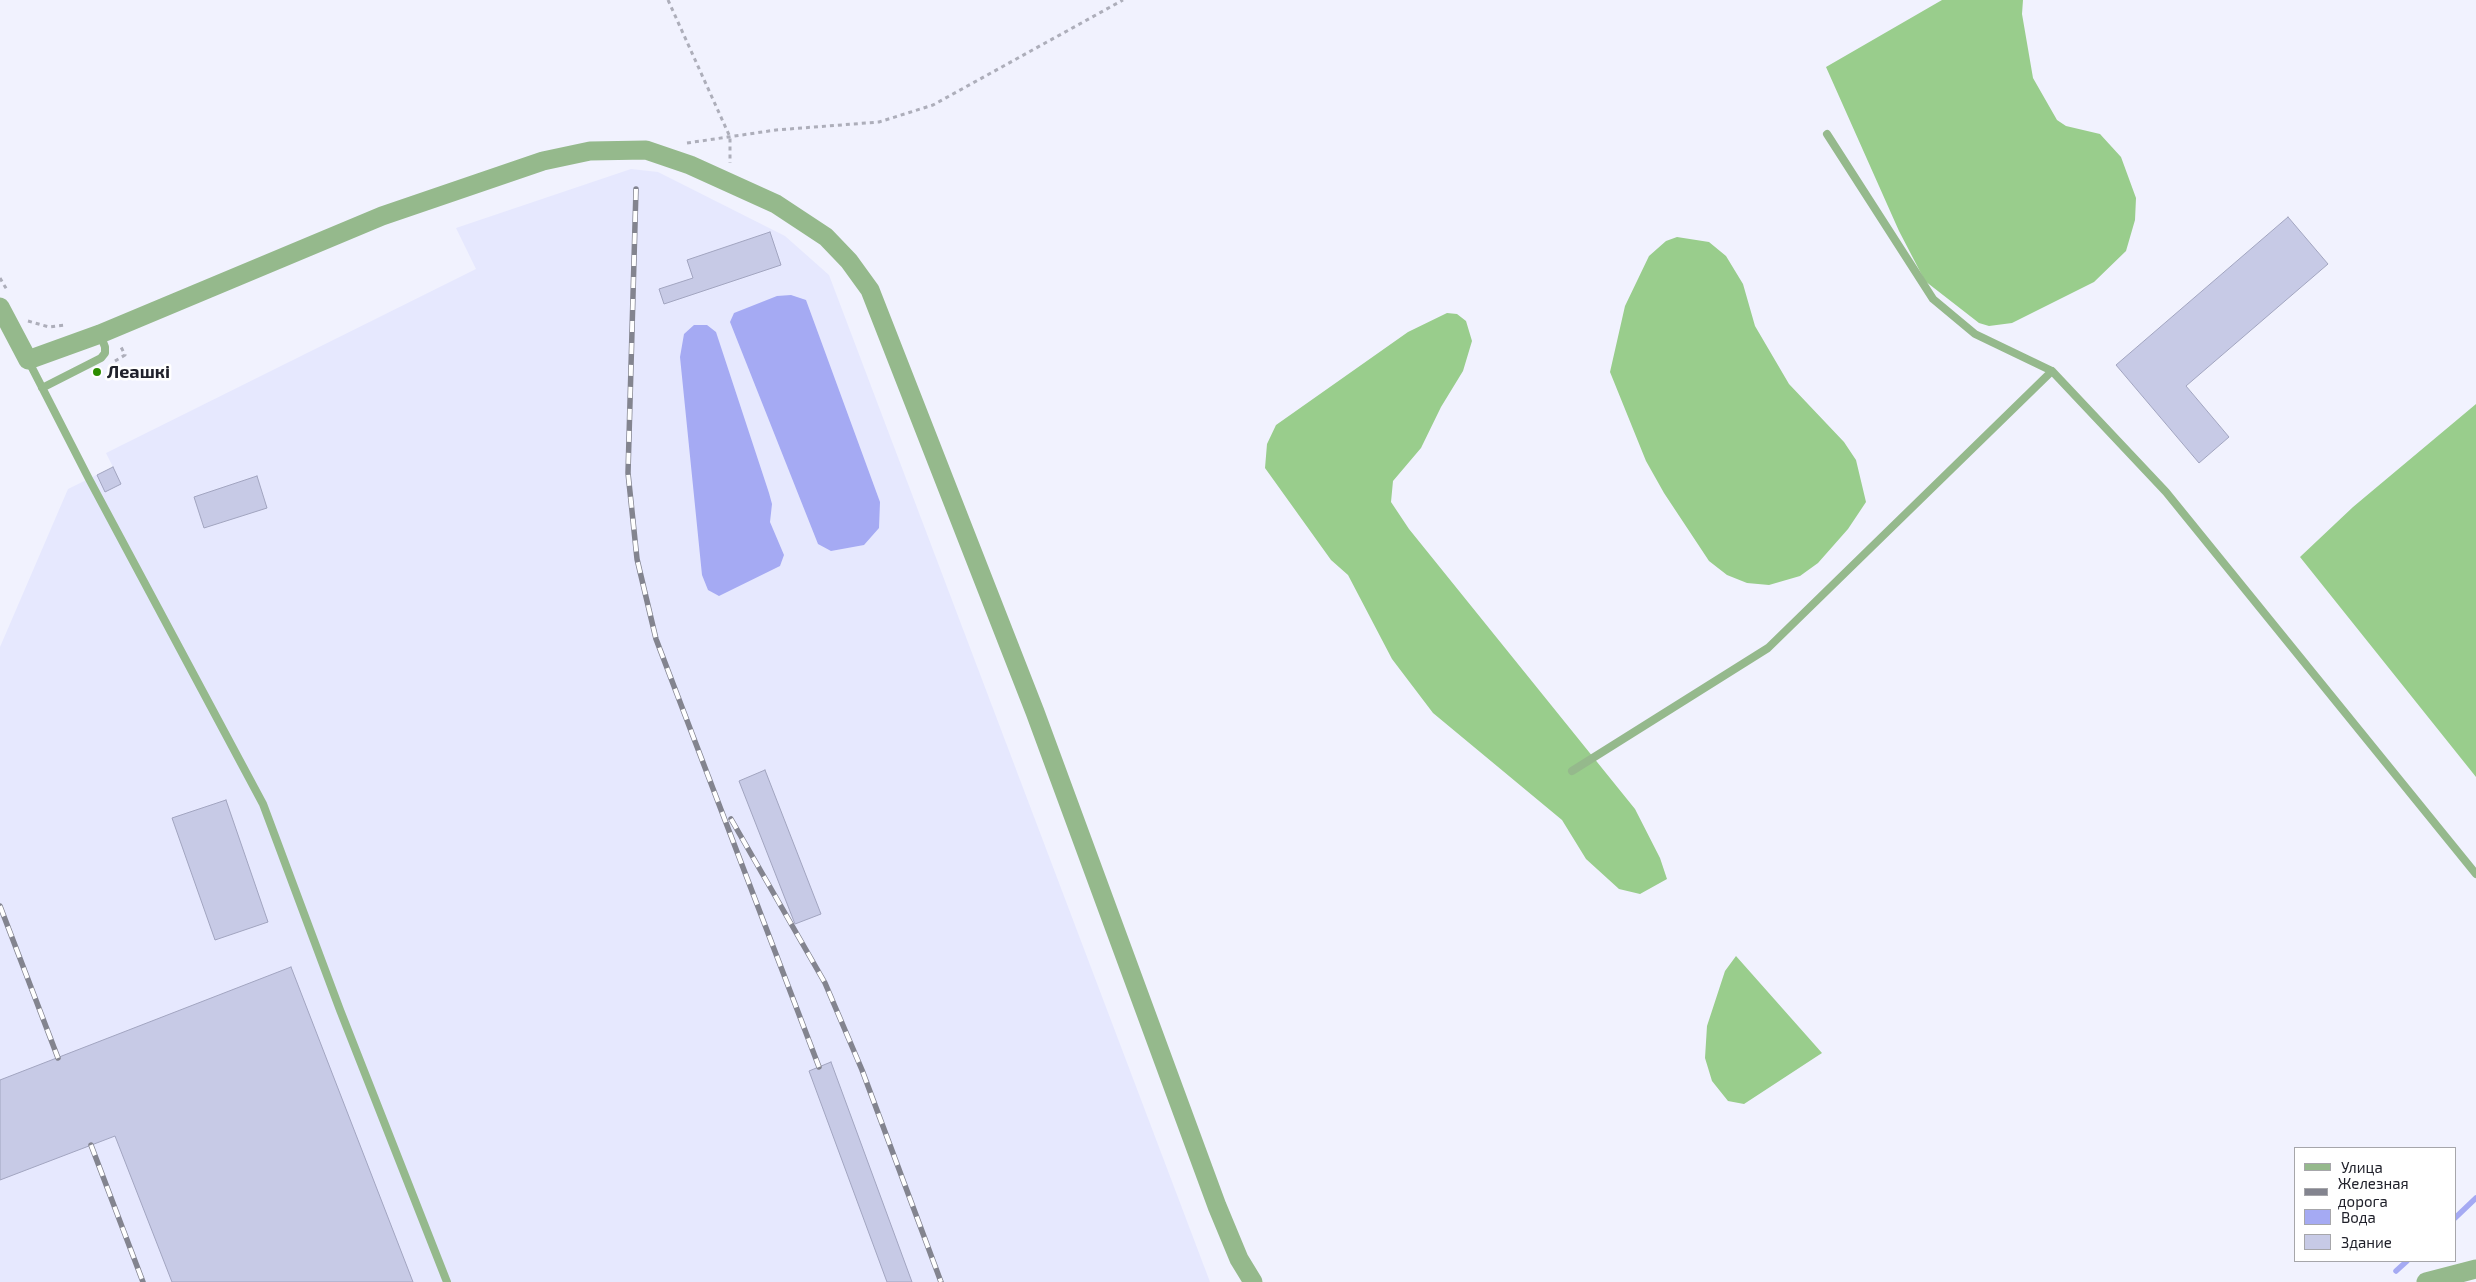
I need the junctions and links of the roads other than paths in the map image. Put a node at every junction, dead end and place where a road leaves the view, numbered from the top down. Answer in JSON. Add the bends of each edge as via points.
{"nodes":[{"id":1,"x":1827,"y":134,"type":"dead end"},
{"id":2,"x":4,"y":300,"type":"edge"},
{"id":3,"x":106,"y":331,"type":"junction"},
{"id":4,"x":28,"y":360,"type":"junction"},
{"id":5,"x":2052,"y":371,"type":"junction"},
{"id":6,"x":42,"y":388,"type":"junction"},
{"id":7,"x":1572,"y":771,"type":"dead end"},
{"id":8,"x":2476,"y":874,"type":"edge"},
{"id":9,"x":2476,"y":1269,"type":"edge"},
{"id":10,"x":447,"y":1282,"type":"edge"},
{"id":11,"x":1253,"y":1282,"type":"edge"},
{"id":12,"x":2426,"y":1282,"type":"edge"}],
"edges":[{"from":1,"to":5,"type":"lane","via":[[1933,299],[1975,334]]},
{"from":2,"to":4,"type":"street"},
{"from":3,"to":4,"type":"street"},
{"from":3,"to":6,"type":"lane","via":[[105,353],[100,358]]},
{"from":3,"to":11,"type":"street","via":[[382,216],[543,161],[590,151],[646,150],[776,204],[826,237],[870,290],[1038,722],[1217,1206],[1239,1259]]},
{"from":4,"to":6,"type":"lane"},
{"from":5,"to":7,"type":"lane","via":[[1768,648]]},
{"from":5,"to":8,"type":"lane","via":[[2166,492]]},
{"from":6,"to":10,"type":"lane","via":[[263,804]]},
{"from":9,"to":12,"type":"street"}]}
